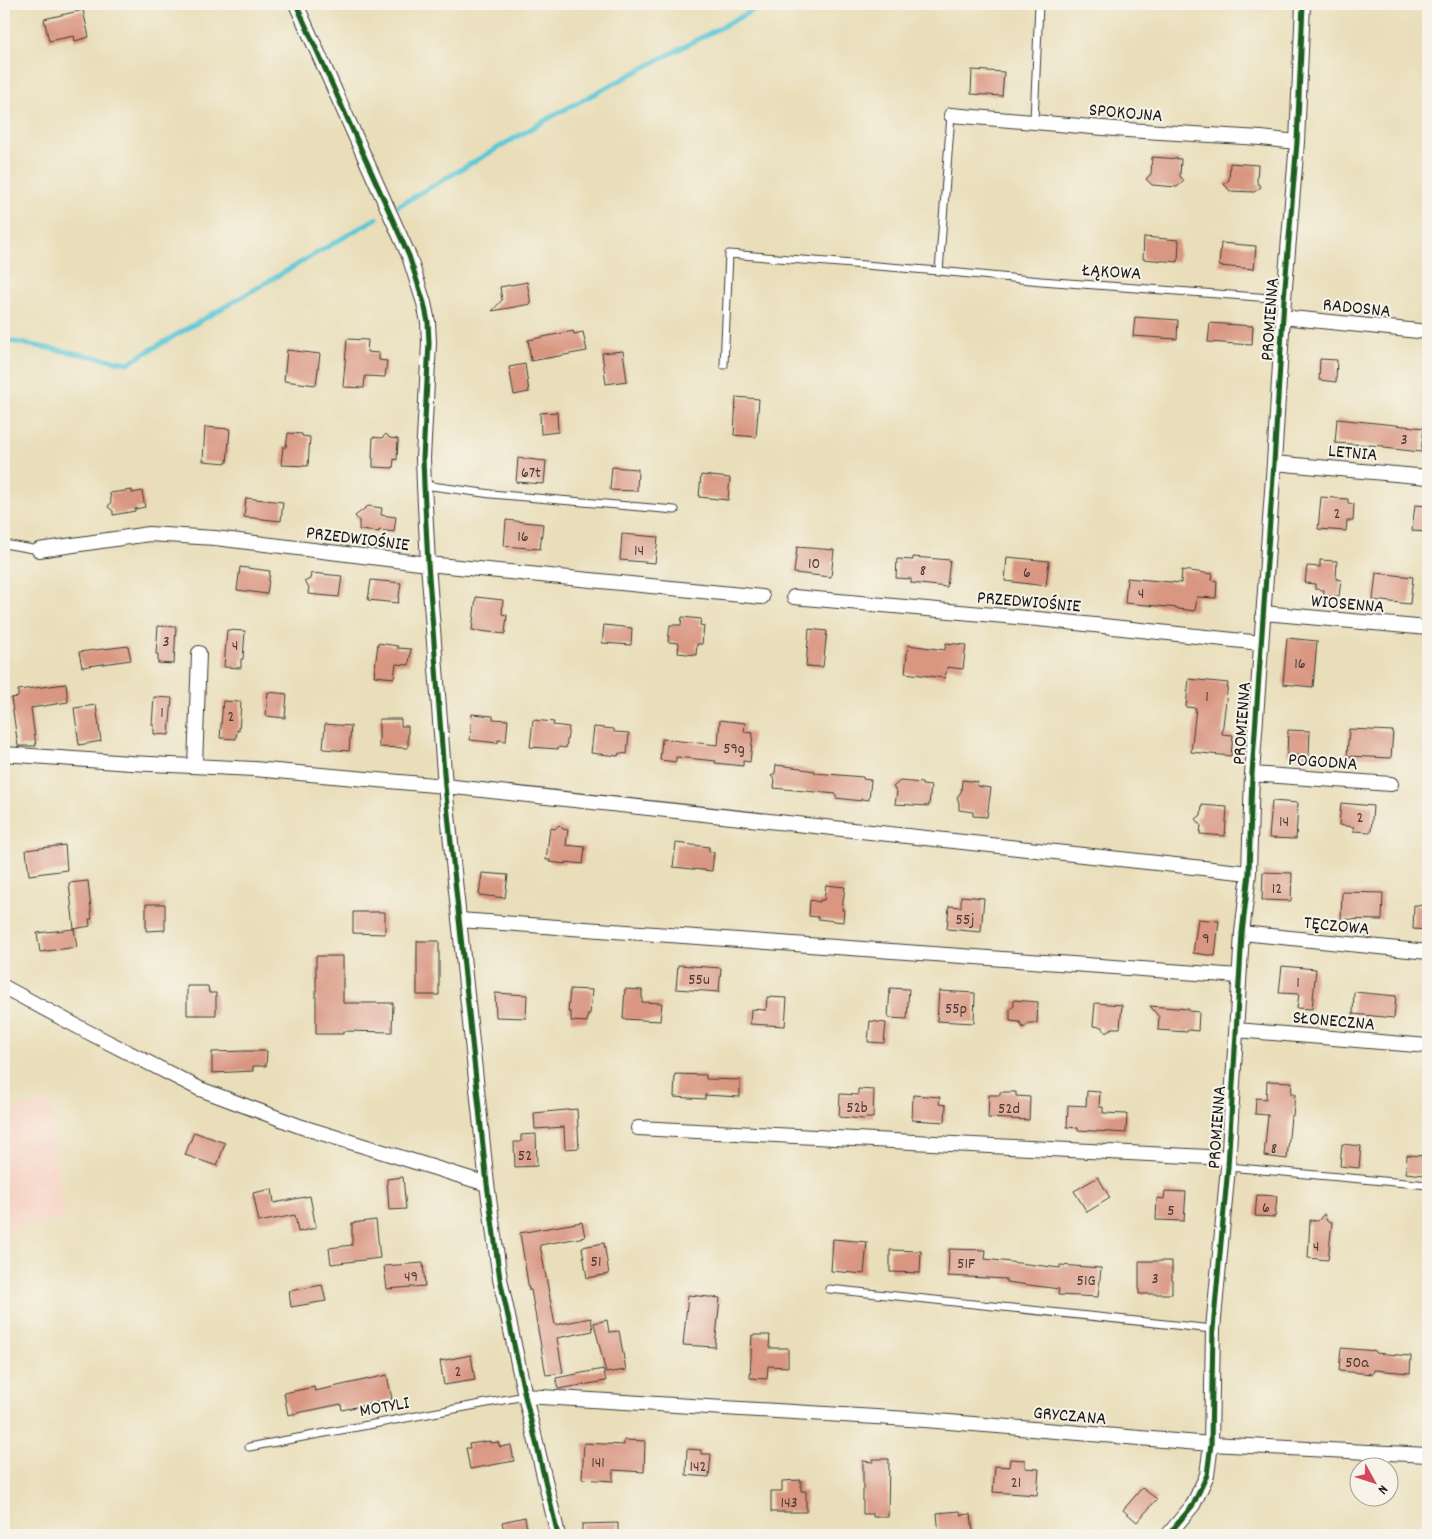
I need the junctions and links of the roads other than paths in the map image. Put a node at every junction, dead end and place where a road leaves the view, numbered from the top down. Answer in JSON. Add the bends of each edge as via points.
{"nodes":[{"id":1,"x":296,"y":4,"type":"edge"},
{"id":2,"x":1039,"y":4,"type":"edge"},
{"id":3,"x":1303,"y":4,"type":"edge"},
{"id":4,"x":951,"y":115,"type":"joint"},
{"id":5,"x":1034,"y":121,"type":"junction"},
{"id":6,"x":1297,"y":142,"type":"junction"},
{"id":7,"x":938,"y":271,"type":"junction"},
{"id":8,"x":1284,"y":299,"type":"junction"},
{"id":9,"x":1282,"y":317,"type":"junction"},
{"id":10,"x":1428,"y":332,"type":"edge"},
{"id":11,"x":724,"y":365,"type":"dead end"},
{"id":12,"x":1274,"y":463,"type":"junction"},
{"id":13,"x":1428,"y":477,"type":"edge"},
{"id":14,"x":424,"y":485,"type":"junction"},
{"id":15,"x":675,"y":510,"type":"dead end"},
{"id":16,"x":4,"y":544,"type":"edge"},
{"id":17,"x":39,"y":550,"type":"joint"},
{"id":18,"x":428,"y":564,"type":"junction"},
{"id":19,"x":762,"y":597,"type":"dead end"},
{"id":20,"x":794,"y":597,"type":"dead end"},
{"id":21,"x":1263,"y":613,"type":"junction"},
{"id":22,"x":1428,"y":628,"type":"edge"},
{"id":23,"x":1261,"y":643,"type":"junction"},
{"id":24,"x":199,"y":653,"type":"dead end"},
{"id":25,"x":4,"y":754,"type":"edge"},
{"id":26,"x":195,"y":766,"type":"junction"},
{"id":27,"x":1252,"y":774,"type":"junction"},
{"id":28,"x":1391,"y":784,"type":"dead end"},
{"id":29,"x":445,"y":786,"type":"junction"},
{"id":30,"x":1250,"y":873,"type":"junction"},
{"id":31,"x":459,"y":920,"type":"junction"},
{"id":32,"x":1242,"y":933,"type":"junction"},
{"id":33,"x":1428,"y":952,"type":"edge"},
{"id":34,"x":1239,"y":976,"type":"junction"},
{"id":35,"x":4,"y":987,"type":"edge"},
{"id":36,"x":1236,"y":1030,"type":"junction"},
{"id":37,"x":1428,"y":1046,"type":"edge"},
{"id":38,"x":638,"y":1128,"type":"dead end"},
{"id":39,"x":1228,"y":1163,"type":"junction"},
{"id":40,"x":488,"y":1184,"type":"junction"},
{"id":41,"x":1428,"y":1185,"type":"edge"},
{"id":42,"x":829,"y":1289,"type":"dead end"},
{"id":43,"x":1213,"y":1329,"type":"junction"},
{"id":44,"x":525,"y":1396,"type":"junction"},
{"id":45,"x":1211,"y":1444,"type":"junction"},
{"id":46,"x":249,"y":1447,"type":"dead end"},
{"id":47,"x":1428,"y":1455,"type":"edge"},
{"id":48,"x":558,"y":1535,"type":"edge"},
{"id":49,"x":1168,"y":1535,"type":"edge"}],
"edges":[{"from":1,"to":14,"type":"street","via":[[409,256],[424,303],[429,342]]},
{"from":2,"to":5,"type":"lane"},
{"from":3,"to":6,"type":"street","name":"PROMIENNA"},
{"from":4,"to":5,"type":"street","name":"SPOKOJNA"},
{"from":4,"to":7,"type":"lane"},
{"from":5,"to":6,"type":"street","name":"SPOKOJNA"},
{"from":6,"to":8,"type":"street","name":"PROMIENNA"},
{"from":7,"to":8,"type":"lane","name":"ŁĄKOWA"},
{"from":7,"to":11,"type":"lane","name":"ŁĄKOWA","via":[[729,254]]},
{"from":8,"to":9,"type":"street","name":"PROMIENNA"},
{"from":9,"to":10,"type":"street","name":"RADOSNA"},
{"from":9,"to":12,"type":"street","name":"PROMIENNA"},
{"from":12,"to":13,"type":"street","name":"LETNIA"},
{"from":12,"to":21,"type":"street","name":"PROMIENNA"},
{"from":14,"to":15,"type":"lane"},
{"from":14,"to":18,"type":"street"},
{"from":16,"to":17,"type":"lane"},
{"from":17,"to":18,"type":"street","name":"PRZEDWIOŚNIE","via":[[149,534],[215,538]]},
{"from":18,"to":19,"type":"street","name":"PRZEDWIOŚNIE"},
{"from":18,"to":29,"type":"street"},
{"from":20,"to":23,"type":"street","name":"PRZEDWIOŚNIE"},
{"from":21,"to":22,"type":"street","name":"WIOSENNA"},
{"from":21,"to":23,"type":"street","name":"PROMIENNA"},
{"from":23,"to":27,"type":"street","name":"PROMIENNA"},
{"from":24,"to":26,"type":"street"},
{"from":25,"to":26,"type":"street"},
{"from":26,"to":29,"type":"street"},
{"from":27,"to":28,"type":"street","name":"POGODNA"},
{"from":27,"to":30,"type":"street","name":"PROMIENNA"},
{"from":29,"to":30,"type":"street"},
{"from":29,"to":31,"type":"street"},
{"from":30,"to":32,"type":"street","name":"PROMIENNA"},
{"from":31,"to":34,"type":"street"},
{"from":31,"to":40,"type":"street"},
{"from":32,"to":33,"type":"street","name":"TĘCZOWA"},
{"from":32,"to":34,"type":"street","name":"PROMIENNA"},
{"from":34,"to":36,"type":"street","name":"PROMIENNA"},
{"from":35,"to":40,"type":"street","via":[[200,1089],[302,1127]]},
{"from":36,"to":37,"type":"street","name":"SŁONECZNA"},
{"from":36,"to":39,"type":"street","name":"PROMIENNA"},
{"from":38,"to":39,"type":"street"},
{"from":39,"to":41,"type":"lane"},
{"from":39,"to":43,"type":"street","name":"PROMIENNA"},
{"from":40,"to":44,"type":"street","via":[[500,1279]]},
{"from":42,"to":43,"type":"lane"},
{"from":43,"to":45,"type":"street","name":"PROMIENNA"},
{"from":44,"to":45,"type":"street","name":"GRYCZANA","via":[[925,1420]]},
{"from":44,"to":46,"type":"lane","name":"MOTYLI"},
{"from":44,"to":48,"type":"street"},
{"from":45,"to":47,"type":"street","name":"GRYCZANA"},
{"from":45,"to":49,"type":"street","via":[[1208,1475],[1193,1505]]}]}
